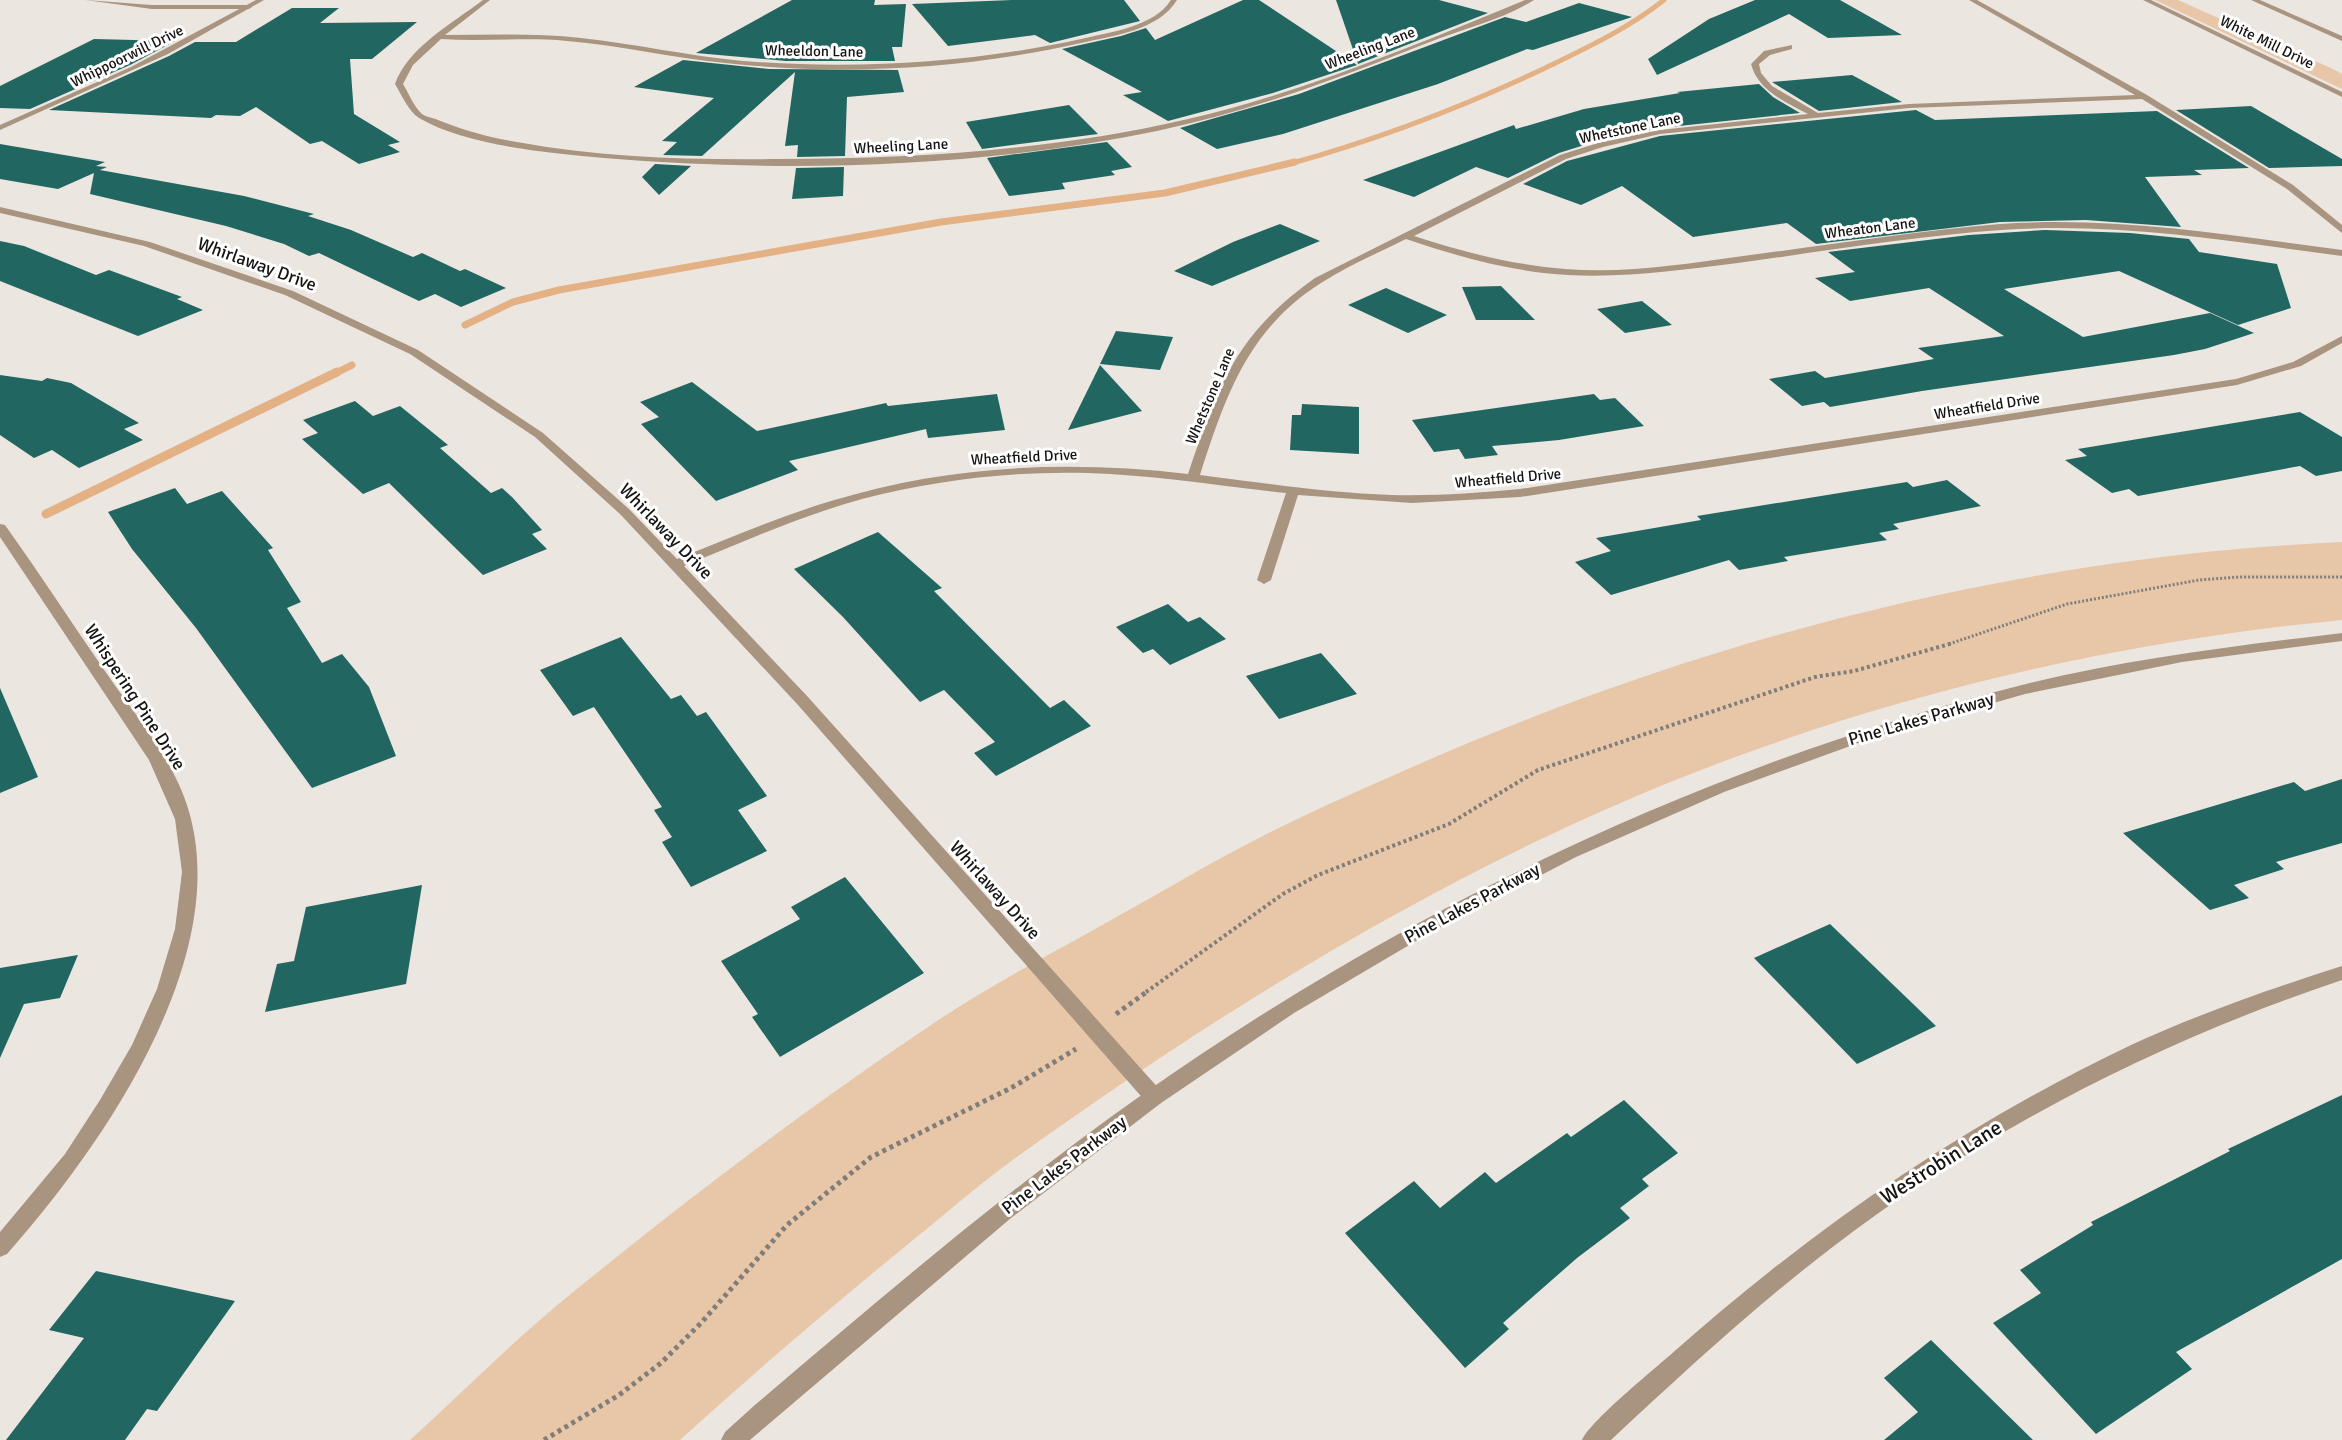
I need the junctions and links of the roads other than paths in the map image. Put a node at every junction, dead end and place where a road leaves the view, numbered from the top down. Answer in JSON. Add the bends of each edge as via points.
{"nodes":[{"id":1,"x":88,"y":0,"type":"edge"},
{"id":2,"x":261,"y":0,"type":"edge"},
{"id":3,"x":487,"y":0,"type":"edge"},
{"id":4,"x":1174,"y":0,"type":"edge"},
{"id":5,"x":1507,"y":0,"type":"edge"},
{"id":6,"x":1972,"y":0,"type":"edge"},
{"id":7,"x":2146,"y":0,"type":"edge"},
{"id":8,"x":2253,"y":0,"type":"edge"},
{"id":9,"x":1527,"y":2,"type":"edge"},
{"id":10,"x":249,"y":7,"type":"junction"},
{"id":11,"x":442,"y":37,"type":"junction"},
{"id":12,"x":2342,"y":39,"type":"edge"},
{"id":13,"x":1789,"y":47,"type":"dead end"},
{"id":14,"x":2342,"y":95,"type":"edge"},
{"id":15,"x":2144,"y":97,"type":"junction"},
{"id":16,"x":1815,"y":115,"type":"junction"},
{"id":17,"x":0,"y":128,"type":"edge"},
{"id":18,"x":0,"y":210,"type":"edge"},
{"id":19,"x":2342,"y":230,"type":"edge"},
{"id":20,"x":1406,"y":236,"type":"junction"},
{"id":21,"x":2342,"y":254,"type":"edge"},
{"id":22,"x":2342,"y":339,"type":"edge"},
{"id":23,"x":1193,"y":478,"type":"junction"},
{"id":24,"x":1293,"y":491,"type":"junction"},
{"id":25,"x":0,"y":528,"type":"edge"},
{"id":26,"x":675,"y":565,"type":"junction"},
{"id":27,"x":1264,"y":580,"type":"dead end"},
{"id":28,"x":2342,"y":637,"type":"edge"},
{"id":29,"x":2342,"y":973,"type":"edge"},
{"id":30,"x":1154,"y":1097,"type":"junction"},
{"id":31,"x":0,"y":1247,"type":"edge"},
{"id":32,"x":733,"y":1440,"type":"edge"},
{"id":33,"x":1594,"y":1440,"type":"edge"}],
"edges":[{"from":1,"to":10,"type":"street","via":[[152,7]]},
{"from":2,"to":10,"type":"street","name":"Whippoorwill Drive"},
{"from":3,"to":11,"type":"street","name":"Wheeling Lane"},
{"from":4,"to":11,"type":"street","name":"Wheeldon Lane","via":[[1165,11],[1144,23],[1089,39],[1009,54],[910,64],[775,65],[570,39]]},
{"from":5,"to":9,"type":"street"},
{"from":6,"to":15,"type":"street"},
{"from":7,"to":14,"type":"street","name":"White Mill Drive"},
{"from":8,"to":12,"type":"street"},
{"from":9,"to":11,"type":"street","name":"Wheeling Lane","via":[[1307,87],[1196,120],[992,153],[825,164],[607,157],[514,145],[454,131],[416,113],[405,104],[399,87],[407,65]]},
{"from":10,"to":17,"type":"street","name":"Whippoorwill Drive","via":[[133,69]]},
{"from":13,"to":16,"type":"street","via":[[1759,58],[1756,71],[1766,84]]},
{"from":15,"to":16,"type":"street","name":"Whetstone Lane","via":[[1952,102]]},
{"from":15,"to":19,"type":"street","via":[[2289,187]]},
{"from":16,"to":20,"type":"street","name":"Whetstone Lane","via":[[1660,132],[1595,146],[1541,167]]},
{"from":18,"to":26,"type":"street","name":"Whirlaway Drive","via":[[194,259],[289,293],[396,343],[539,435],[624,512]]},
{"from":20,"to":21,"type":"street","name":"Wheaton Lane","via":[[1509,266],[1592,273],[1648,271],[1972,230],[2045,226],[2163,230]]},
{"from":20,"to":23,"type":"street","name":"Whetstone Lane","via":[[1318,280],[1267,320],[1241,353]]},
{"from":22,"to":24,"type":"street","name":"Wheatfield Drive","via":[[2297,364],[2237,382],[1559,489],[1415,499]]},
{"from":23,"to":24,"type":"street","name":"Wheatfield Drive"},
{"from":23,"to":26,"type":"street","name":"Wheatfield Drive","via":[[1050,469],[944,478],[855,497]]},
{"from":24,"to":27,"type":"street"},
{"from":25,"to":31,"type":"street","name":"Whispering Pine Drive","via":[[152,751],[183,819],[191,856],[180,942],[163,996],[139,1047],[106,1108],[60,1174]]},
{"from":26,"to":30,"type":"street","name":"Whirlaway Drive","via":[[803,701]]},
{"from":28,"to":30,"type":"street","name":"Pine Lakes Parkway","via":[[2233,648],[2082,676],[1921,717],[1726,784],[1594,840],[1463,906],[1333,980]]},
{"from":29,"to":33,"type":"street","name":"Westrobin Lane","via":[[2200,1023],[2133,1053],[1935,1164],[1880,1200],[1764,1289]]},
{"from":30,"to":32,"type":"street","name":"Pine Lakes Parkway","via":[[949,1255]]}]}
